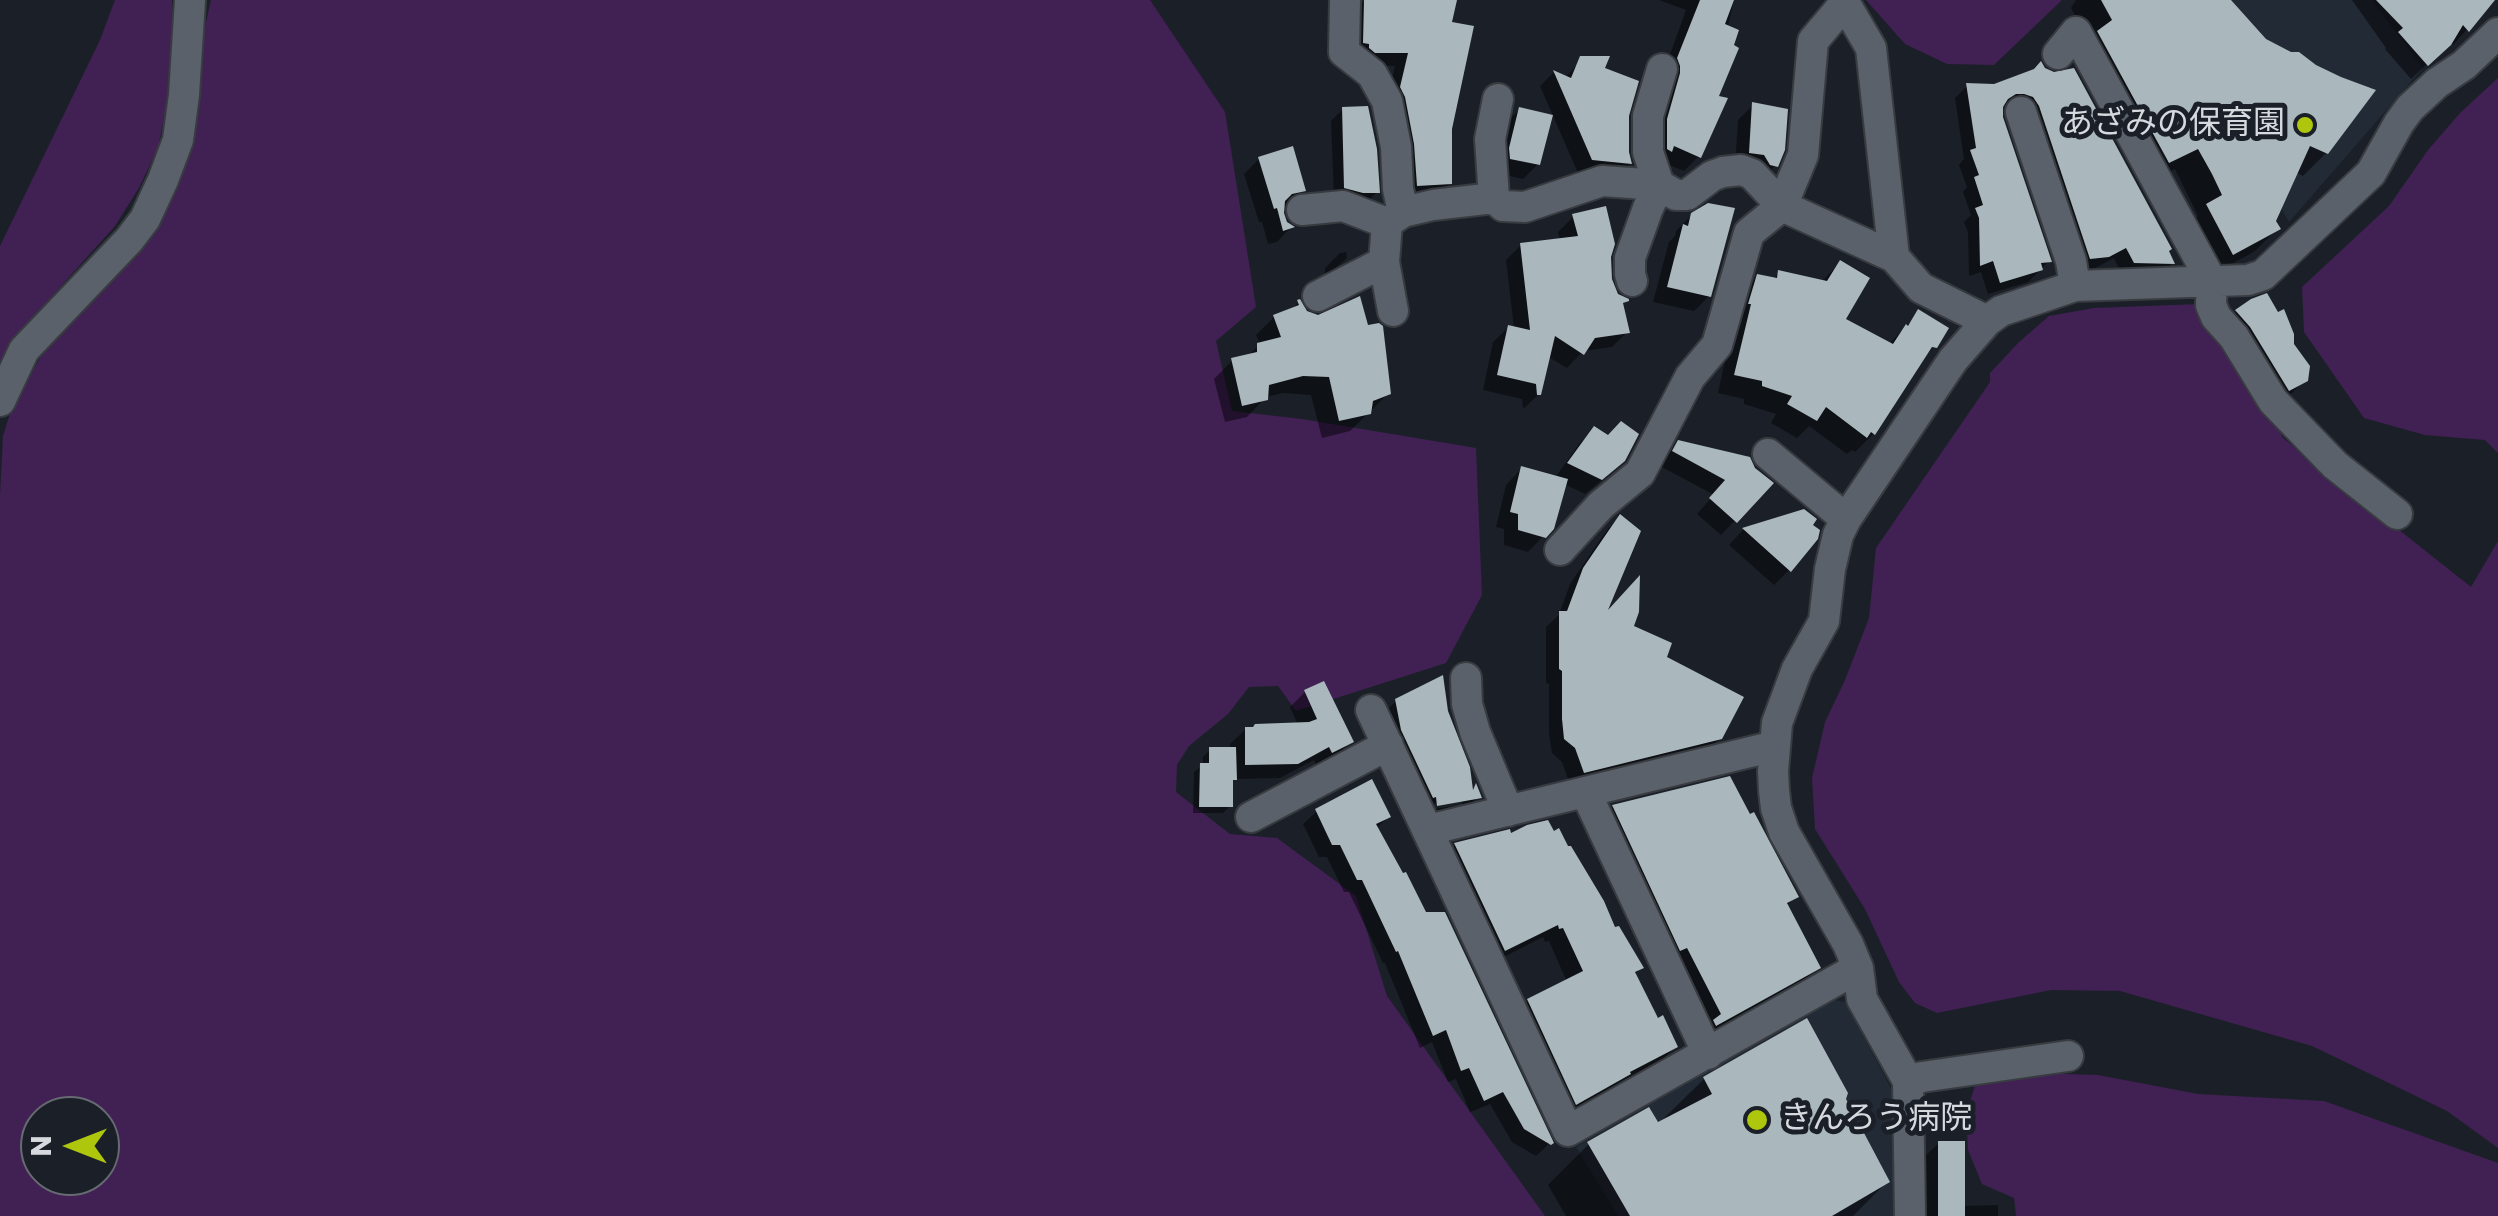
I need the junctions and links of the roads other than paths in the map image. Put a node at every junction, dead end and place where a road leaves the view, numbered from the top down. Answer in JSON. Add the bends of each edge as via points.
{"nodes":[{"id":1,"x":190,"y":0,"type":"edge"},
{"id":2,"x":1345,"y":0,"type":"edge"},
{"id":3,"x":1844,"y":1,"type":"edge"},
{"id":4,"x":2498,"y":33,"type":"edge"},
{"id":5,"x":2058,"y":54,"type":"dead end"},
{"id":6,"x":1662,"y":70,"type":"dead end"},
{"id":7,"x":1498,"y":99,"type":"dead end"},
{"id":8,"x":2021,"y":112,"type":"dead end"},
{"id":9,"x":1659,"y":186,"type":"junction"},
{"id":10,"x":1494,"y":198,"type":"junction"},
{"id":11,"x":1782,"y":206,"type":"junction"},
{"id":12,"x":1302,"y":210,"type":"dead end"},
{"id":13,"x":1395,"y":218,"type":"junction"},
{"id":14,"x":1894,"y":257,"type":"junction"},
{"id":15,"x":1384,"y":262,"type":"junction"},
{"id":16,"x":1632,"y":281,"type":"dead end"},
{"id":17,"x":2212,"y":282,"type":"junction"},
{"id":18,"x":2075,"y":286,"type":"junction"},
{"id":19,"x":1318,"y":296,"type":"dead end"},
{"id":20,"x":1393,"y":311,"type":"dead end"},
{"id":21,"x":1988,"y":321,"type":"junction"},
{"id":22,"x":0,"y":401,"type":"edge"},
{"id":23,"x":1768,"y":454,"type":"dead end"},
{"id":24,"x":2396,"y":514,"type":"dead end"},
{"id":25,"x":1846,"y":519,"type":"junction"},
{"id":26,"x":1560,"y":550,"type":"dead end"},
{"id":27,"x":1466,"y":678,"type":"dead end"},
{"id":28,"x":1372,"y":710,"type":"dead end"},
{"id":29,"x":1388,"y":745,"type":"junction"},
{"id":30,"x":1775,"y":746,"type":"junction"},
{"id":31,"x":1586,"y":793,"type":"junction"},
{"id":32,"x":1508,"y":811,"type":"junction"},
{"id":33,"x":1250,"y":817,"type":"dead end"},
{"id":34,"x":1428,"y":830,"type":"junction"},
{"id":35,"x":1858,"y":968,"type":"junction"},
{"id":36,"x":1708,"y":1054,"type":"junction"},
{"id":37,"x":2068,"y":1056,"type":"dead end"},
{"id":38,"x":1908,"y":1081,"type":"junction"},
{"id":39,"x":1910,"y":1216,"type":"edge"}],
"edges":[{"from":1,"to":22,"type":"street","via":[[178,140],[163,180],[128,240],[24,350]]},
{"from":2,"to":13,"type":"street","via":[[1344,52],[1372,74],[1387,101],[1396,147]]},
{"from":3,"to":11,"type":"street","via":[[1813,41],[1803,155]]},
{"from":3,"to":14,"type":"street","via":[[1872,48]]},
{"from":4,"to":17,"type":"street","via":[[2410,108],[2371,173],[2264,275]]},
{"from":5,"to":17,"type":"street","via":[[2076,32]]},
{"from":6,"to":9,"type":"street","via":[[1648,116],[1648,152]]},
{"from":7,"to":10,"type":"street","via":[[1490,139]]},
{"from":8,"to":18,"type":"street"},
{"from":9,"to":10,"type":"street","via":[[1602,181],[1525,207]]},
{"from":9,"to":11,"type":"street","via":[[1688,195],[1712,176],[1741,170]]},
{"from":9,"to":16,"type":"street","via":[[1630,258]]},
{"from":10,"to":13,"type":"street","via":[[1433,205]]},
{"from":11,"to":14,"type":"street"},
{"from":11,"to":26,"type":"street","via":[[1750,233],[1718,345],[1690,378],[1640,473]]},
{"from":12,"to":13,"type":"street","via":[[1342,206]]},
{"from":13,"to":15,"type":"street"},
{"from":14,"to":21,"type":"street","via":[[1921,288]]},
{"from":15,"to":19,"type":"street"},
{"from":15,"to":20,"type":"street"},
{"from":17,"to":18,"type":"street"},
{"from":17,"to":24,"type":"street","via":[[2216,318],[2272,401],[2334,465]]},
{"from":18,"to":21,"type":"street"},
{"from":21,"to":25,"type":"street","via":[[1953,360]]},
{"from":23,"to":25,"type":"street"},
{"from":25,"to":30,"type":"street","via":[[1830,568],[1824,621],[1790,686]]},
{"from":27,"to":32,"type":"street","via":[[1474,732]]},
{"from":28,"to":29,"type":"street"},
{"from":29,"to":33,"type":"street"},
{"from":29,"to":34,"type":"street"},
{"from":30,"to":31,"type":"street"},
{"from":30,"to":35,"type":"street","via":[[1774,790],[1784,832]]},
{"from":31,"to":32,"type":"street"},
{"from":31,"to":36,"type":"street"},
{"from":32,"to":34,"type":"street"},
{"from":34,"to":36,"type":"street","via":[[1568,1131]]},
{"from":35,"to":36,"type":"street"},
{"from":35,"to":38,"type":"street","via":[[1862,999]]},
{"from":37,"to":38,"type":"street"},
{"from":38,"to":39,"type":"street"}]}
